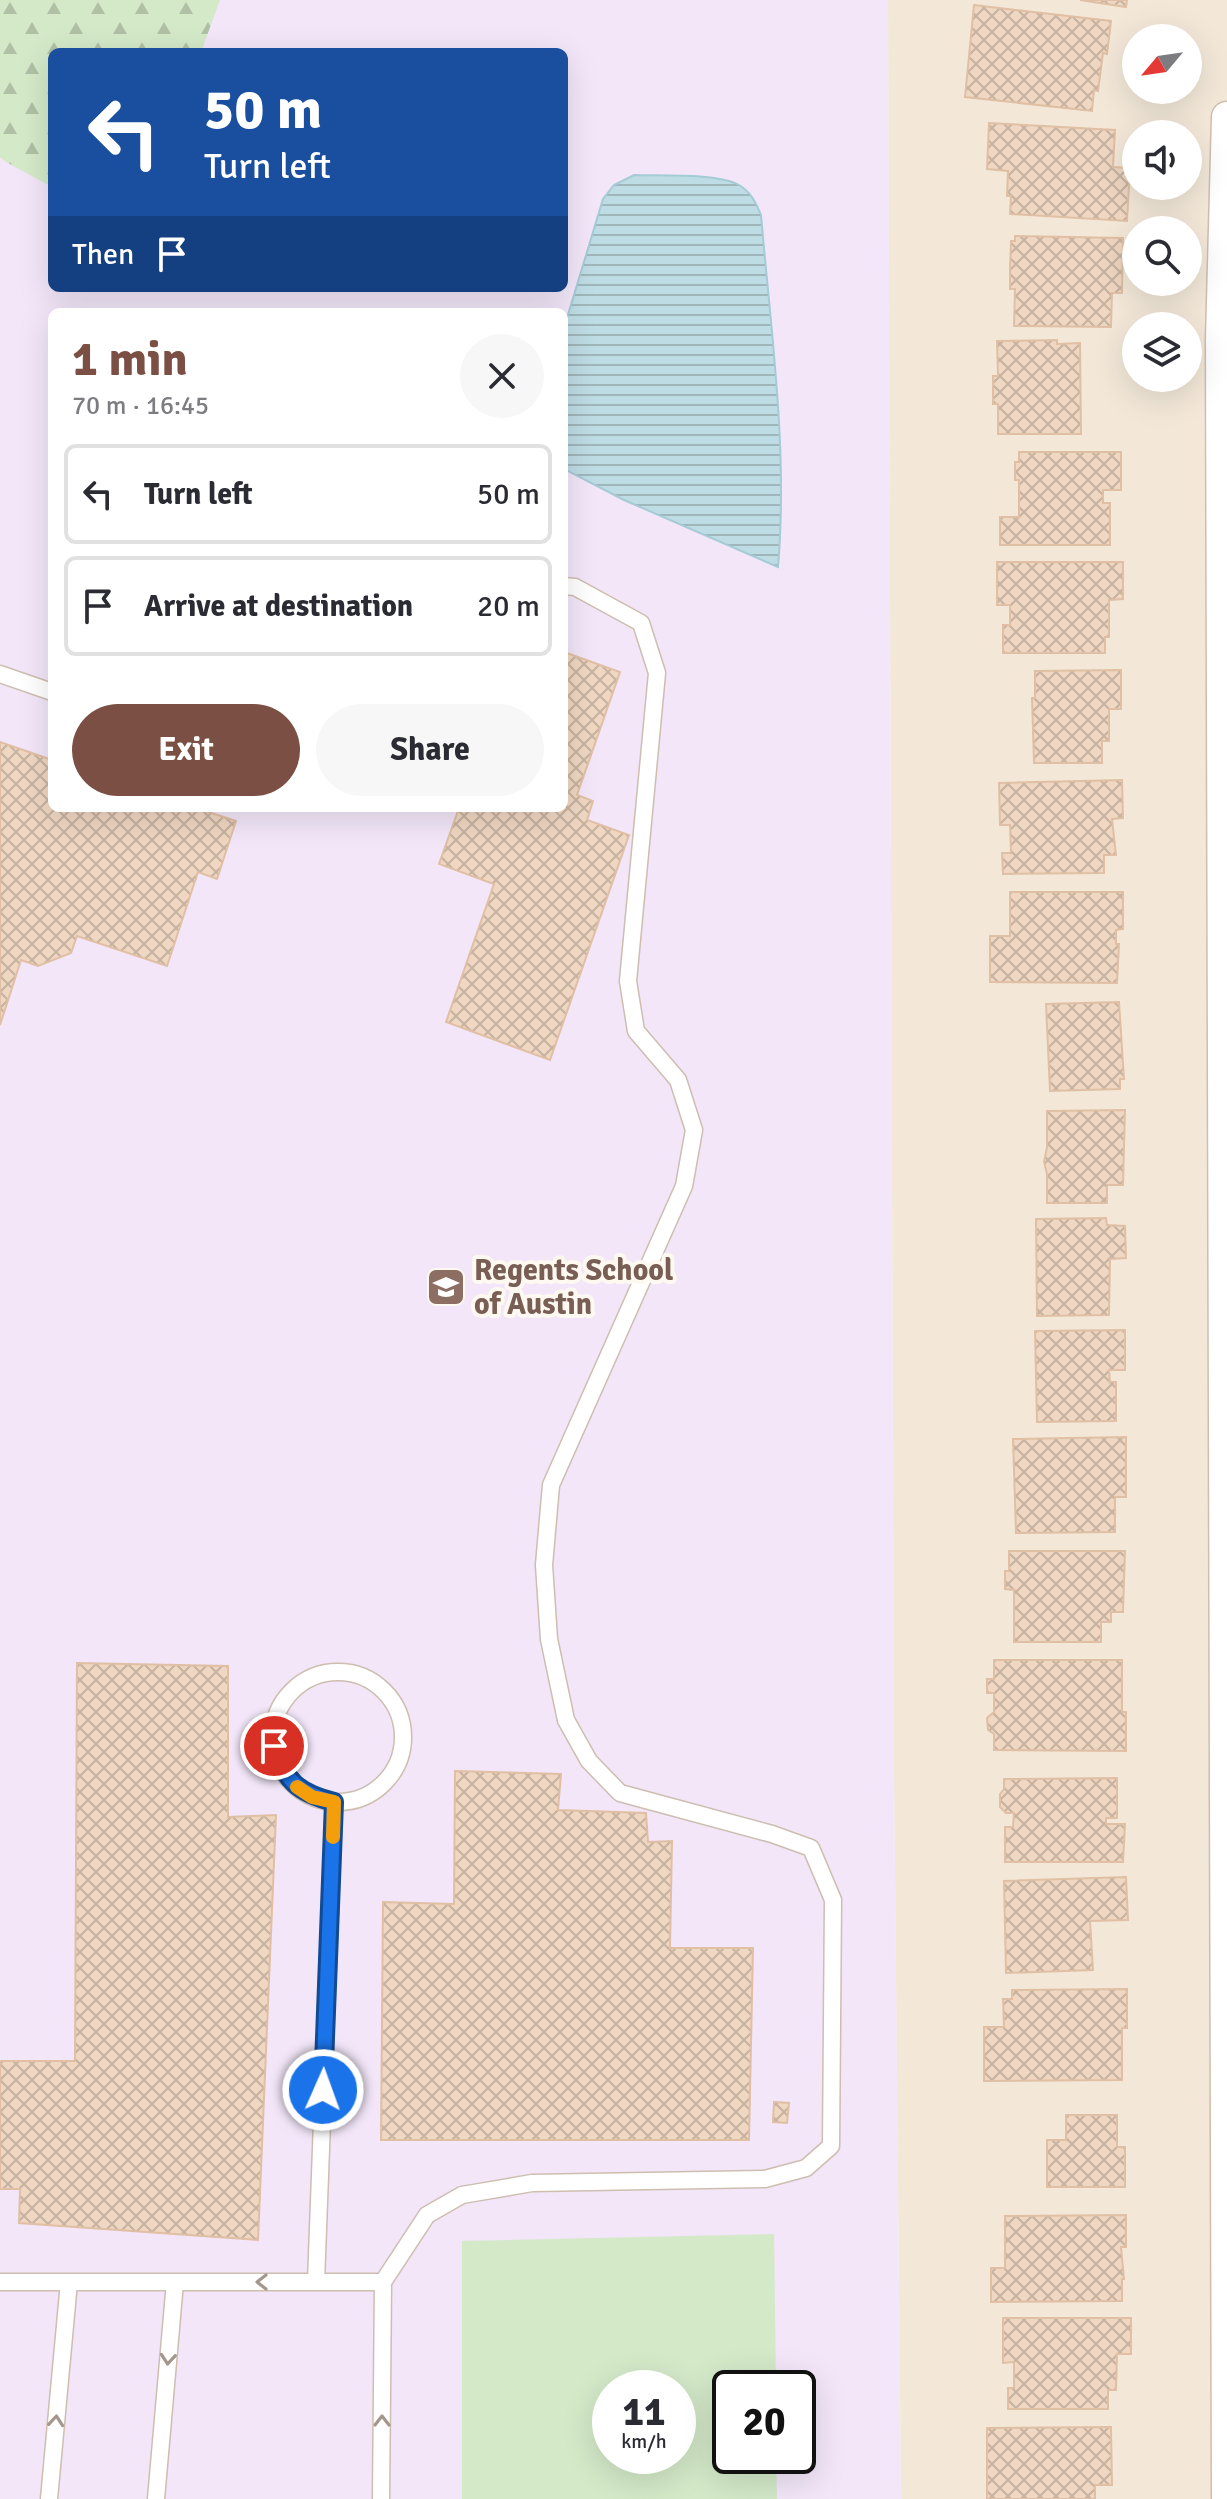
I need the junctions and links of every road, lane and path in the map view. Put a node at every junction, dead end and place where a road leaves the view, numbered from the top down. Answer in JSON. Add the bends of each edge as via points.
{"nodes":[{"id":1,"x":1227,"y":117,"type":"edge"},
{"id":2,"x":1224,"y":339,"type":"edge"},
{"id":3,"x":568,"y":586,"type":"edge"},
{"id":4,"x":0,"y":674,"type":"edge"},
{"id":5,"x":48,"y":691,"type":"edge"},
{"id":6,"x":334,"y":1802,"type":"junction"},
{"id":7,"x":1225,"y":1820,"type":"edge"},
{"id":8,"x":0,"y":2282,"type":"edge"},
{"id":9,"x":69,"y":2282,"type":"junction"},
{"id":10,"x":175,"y":2282,"type":"junction"},
{"id":11,"x":316,"y":2282,"type":"junction"},
{"id":12,"x":383,"y":2282,"type":"junction"},
{"id":13,"x":49,"y":2499,"type":"edge"},
{"id":14,"x":156,"y":2499,"type":"edge"},
{"id":15,"x":381,"y":2499,"type":"edge"},
{"id":16,"x":1227,"y":2499,"type":"edge"}],
"edges":[{"from":1,"to":2,"type":"street"},
{"from":2,"to":7,"type":"street"},
{"from":3,"to":12,"type":"lane","via":[[641,623],[657,673],[628,981],[636,1031],[678,1080],[694,1130],[684,1186],[551,1485],[544,1565],[549,1639],[566,1720],[589,1761],[620,1793],[811,1848],[833,1900],[831,2146],[806,2168],[765,2179],[532,2183],[462,2195],[427,2215]]},
{"from":4,"to":5,"type":"lane"},
{"from":6,"to":6,"type":"lane","via":[[355,1800],[389,1778],[403,1740],[401,1720],[378,1686],[338,1672],[316,1676],[283,1703],[274,1746],[280,1767],[294,1785],[312,1797]]},
{"from":6,"to":11,"type":"lane"},
{"from":7,"to":16,"type":"street"},
{"from":8,"to":9,"type":"lane"},
{"from":9,"to":10,"type":"lane"},
{"from":13,"to":9,"type":"lane","one_way":true},
{"from":11,"to":10,"type":"lane","one_way":true},
{"from":10,"to":14,"type":"lane","one_way":true},
{"from":11,"to":12,"type":"lane"},
{"from":15,"to":12,"type":"lane","one_way":true}]}
